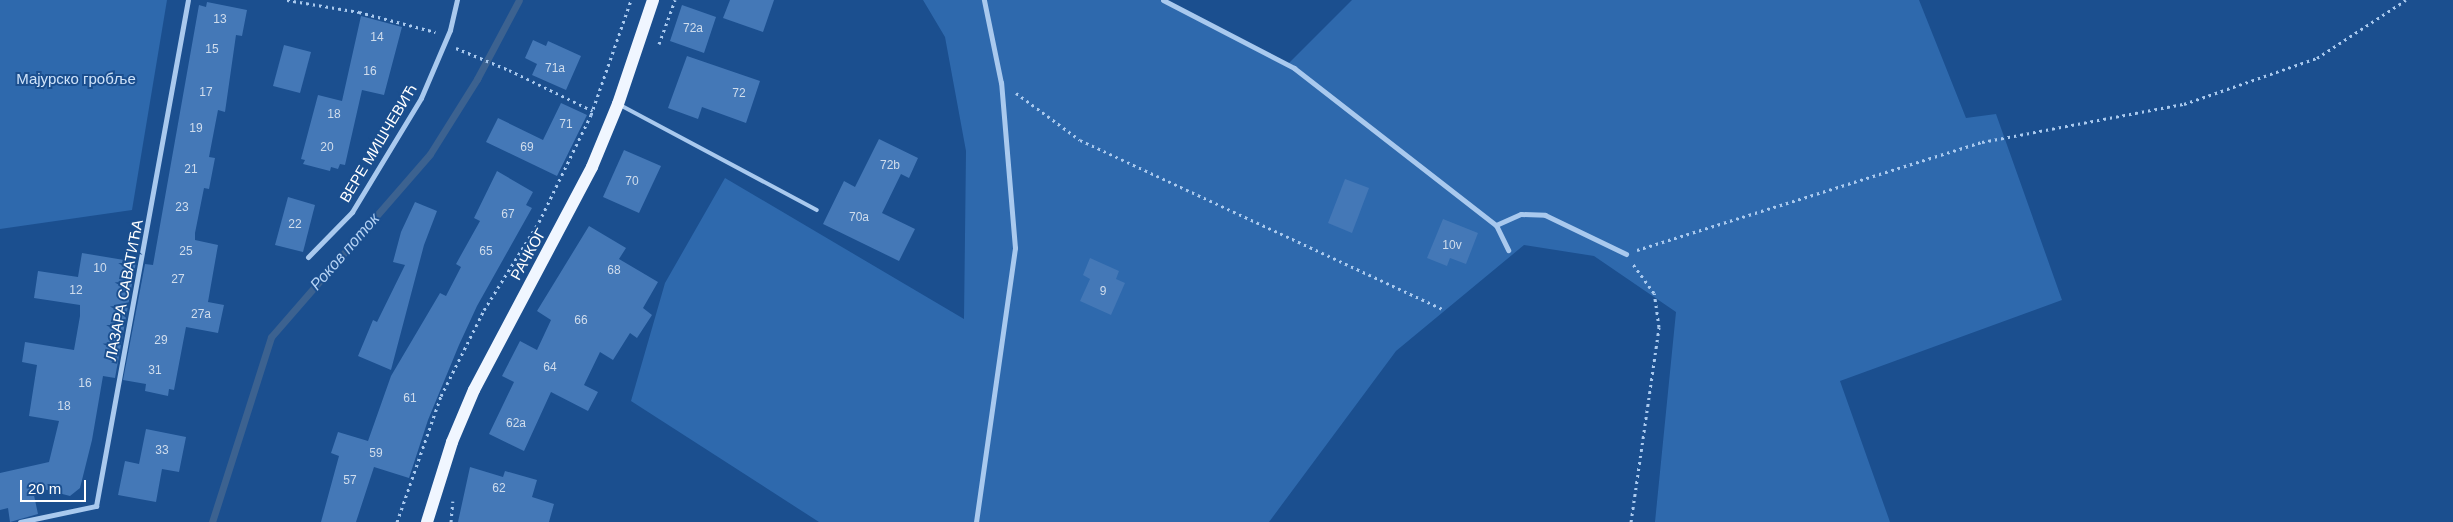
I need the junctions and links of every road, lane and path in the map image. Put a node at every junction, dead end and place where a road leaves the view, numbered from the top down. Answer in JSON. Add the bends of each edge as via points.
{"nodes":[{"id":1,"x":188,"y":0,"type":"edge"},
{"id":2,"x":287,"y":0,"type":"edge"},
{"id":3,"x":457,"y":0,"type":"edge"},
{"id":4,"x":631,"y":0,"type":"edge"},
{"id":5,"x":653,"y":0,"type":"edge"},
{"id":6,"x":984,"y":0,"type":"edge"},
{"id":7,"x":1163,"y":0,"type":"edge"},
{"id":8,"x":2406,"y":0,"type":"edge"},
{"id":9,"x":447,"y":36,"type":"junction"},
{"id":10,"x":444,"y":43,"type":"junction"},
{"id":11,"x":1001,"y":83,"type":"junction"},
{"id":12,"x":618,"y":104,"type":"junction"},
{"id":13,"x":592,"y":110,"type":"junction"},
{"id":14,"x":612,"y":120,"type":"junction"},
{"id":15,"x":817,"y":210,"type":"dead end"},
{"id":16,"x":1496,"y":225,"type":"junction"},
{"id":17,"x":1508,"y":250,"type":"dead end"},
{"id":18,"x":1626,"y":254,"type":"junction"},
{"id":19,"x":308,"y":258,"type":"dead end"},
{"id":20,"x":1444,"y":310,"type":"dead end"},
{"id":21,"x":20,"y":522,"type":"edge"},
{"id":22,"x":397,"y":522,"type":"edge"},
{"id":23,"x":427,"y":522,"type":"edge"},
{"id":24,"x":976,"y":522,"type":"edge"},
{"id":25,"x":1631,"y":522,"type":"edge"}],
"edges":[{"from":1,"to":21,"type":"street","name":"ЛАЗАРА САВАТИЋА","via":[[96,506]]},
{"from":2,"to":9,"type":"path","via":[[359,12]]},
{"from":3,"to":9,"type":"street","name":"ВЕРЕ МИШЧЕВИЋ"},
{"from":4,"to":13,"type":"path"},
{"from":5,"to":12,"type":"main road","name":"РАЧКОГ"},
{"from":6,"to":11,"type":"street"},
{"from":7,"to":16,"type":"street","via":[[1294,68]]},
{"from":8,"to":18,"type":"path","via":[[2317,58],[2184,104],[1982,142]]},
{"from":9,"to":10,"type":"street","name":"ВЕРЕ МИШЧЕВИЋ"},
{"from":10,"to":13,"type":"path"},
{"from":10,"to":19,"type":"street","name":"ВЕРЕ МИШЧЕВИЋ","via":[[422,98],[378,171],[352,212]]},
{"from":11,"to":20,"type":"path","via":[[1080,140]]},
{"from":11,"to":24,"type":"street","via":[[1015,248]]},
{"from":12,"to":14,"type":"main road","name":"РАЧКОГ"},
{"from":12,"to":15,"type":"lane"},
{"from":13,"to":14,"type":"path"},
{"from":13,"to":22,"type":"path","via":[[539,222],[484,310],[441,396]]},
{"from":14,"to":23,"type":"main road","name":"РАЧКОГ","via":[[571,208],[474,390],[452,442]]},
{"from":16,"to":17,"type":"street"},
{"from":16,"to":18,"type":"street","via":[[1521,214],[1545,214]]},
{"from":18,"to":25,"type":"path","via":[[1654,294],[1659,327]]}]}
